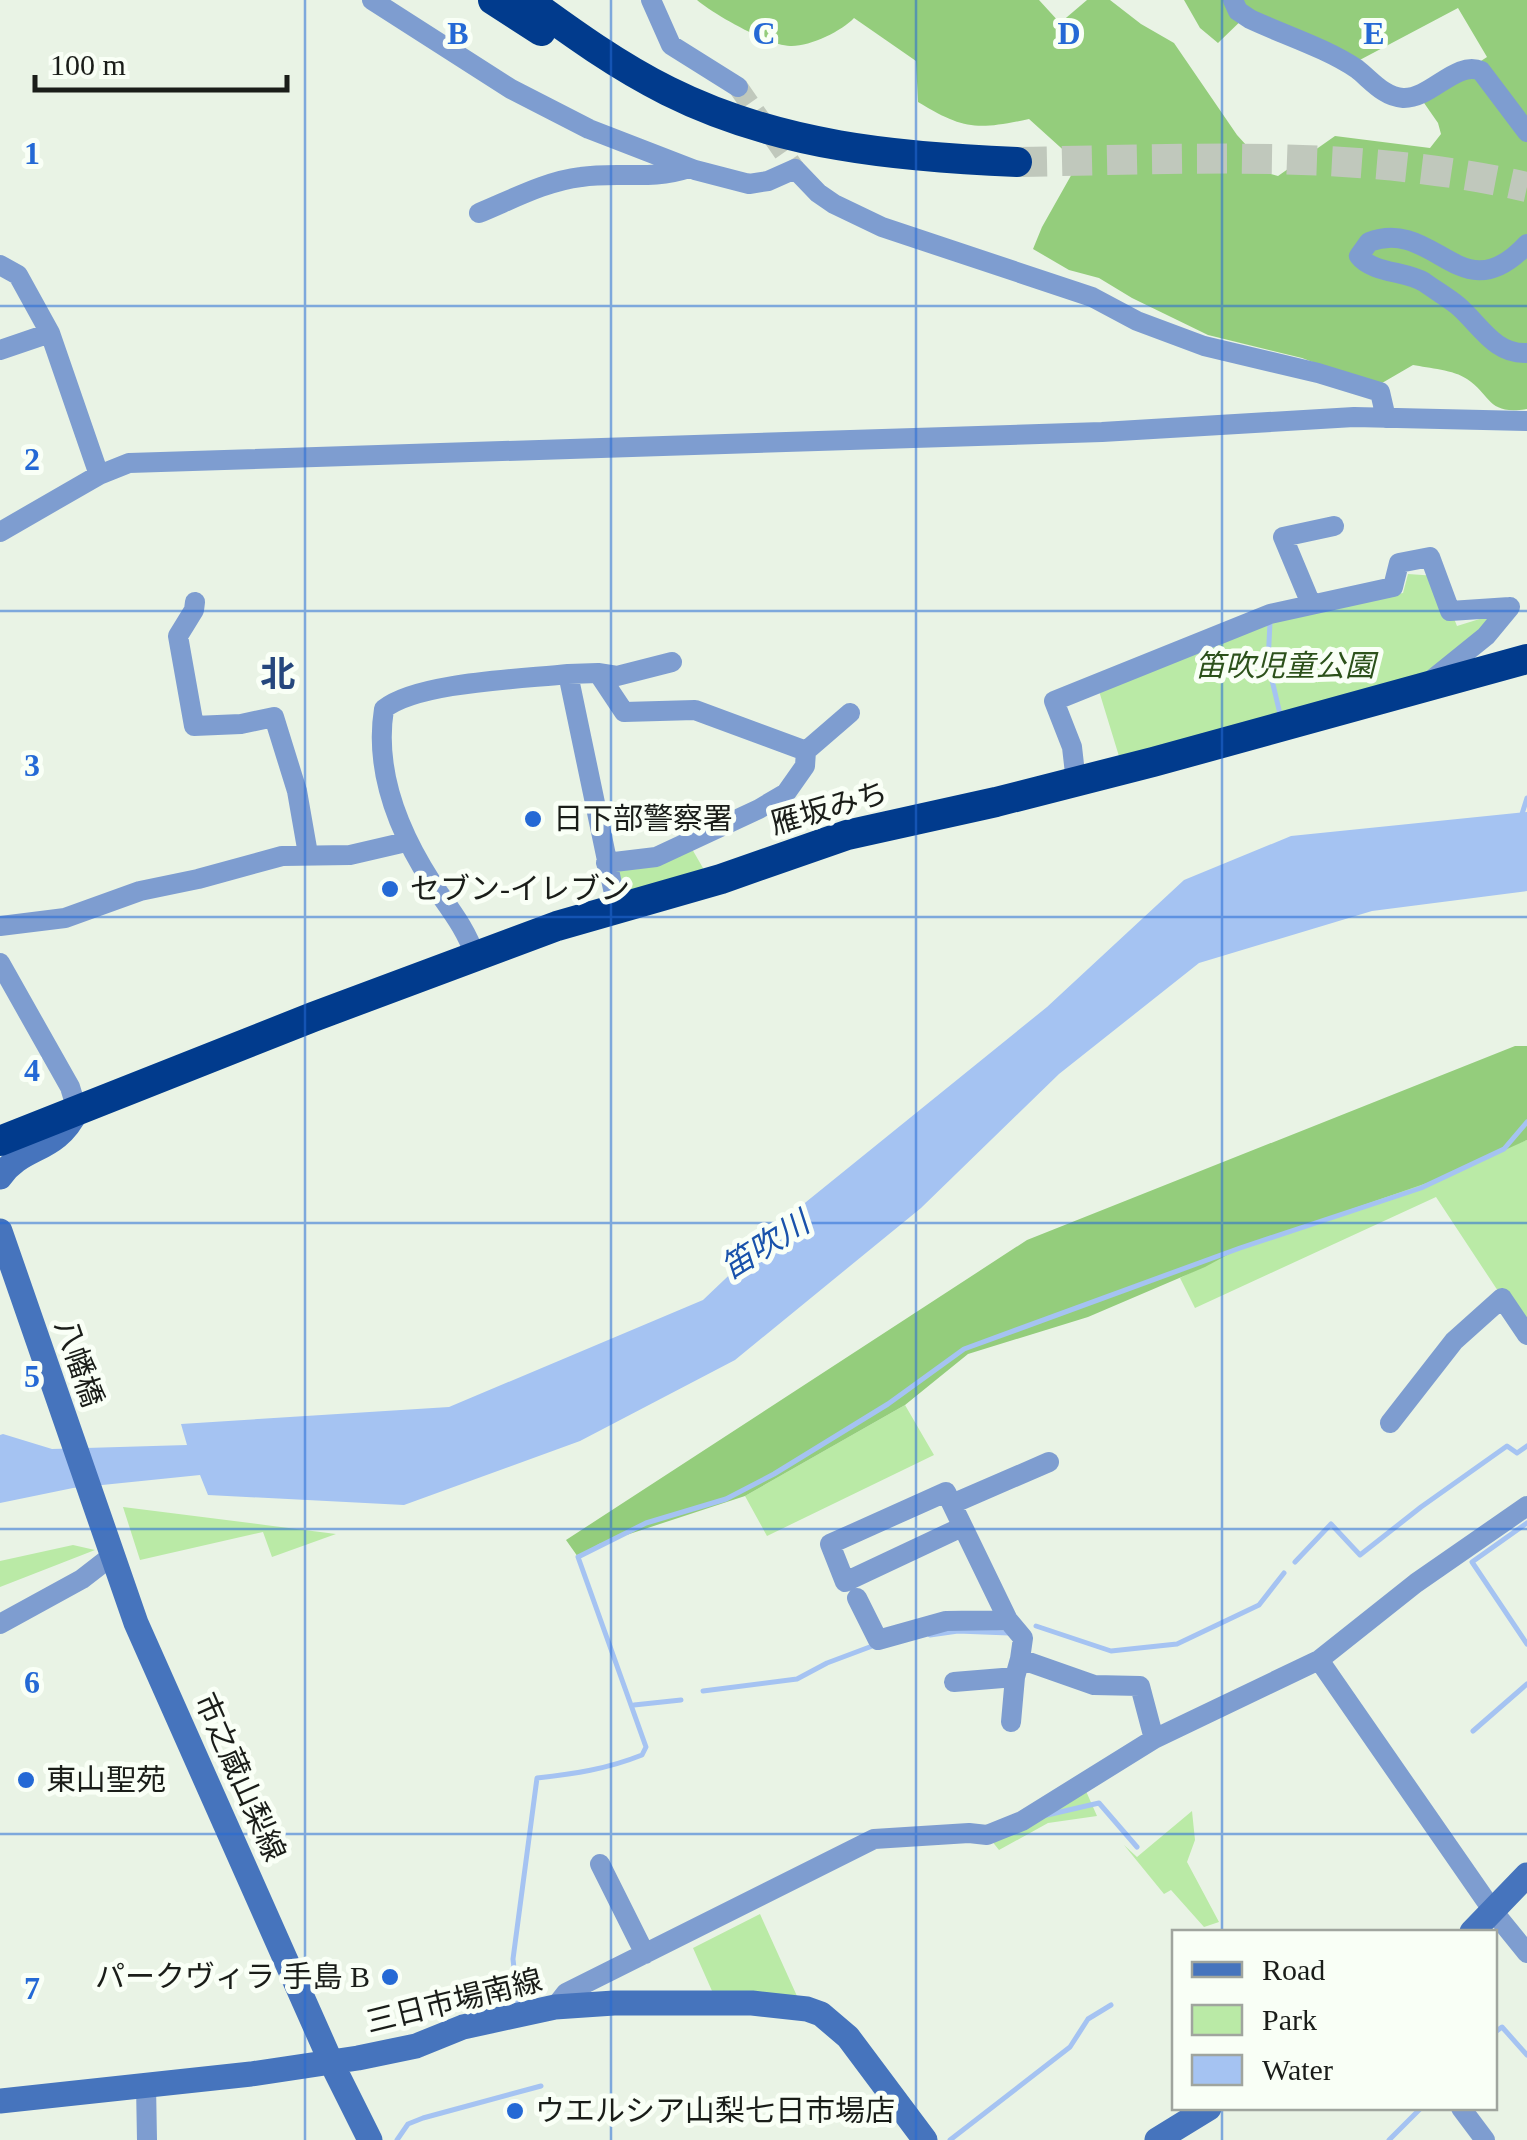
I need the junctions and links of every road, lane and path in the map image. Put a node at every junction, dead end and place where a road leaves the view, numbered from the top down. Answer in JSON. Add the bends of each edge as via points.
{"nodes":[{"id":1,"x":372,"y":0,"type":"edge"},
{"id":2,"x":493,"y":0,"type":"edge"},
{"id":3,"x":527,"y":0,"type":"edge"},
{"id":4,"x":536,"y":0,"type":"edge"},
{"id":5,"x":651,"y":0,"type":"edge"},
{"id":6,"x":1232,"y":0,"type":"edge"},
{"id":7,"x":604,"y":55,"type":"junction"},
{"id":8,"x":738,"y":87,"type":"tunnel mouth"},
{"id":9,"x":670,"y":93,"type":"junction"},
{"id":10,"x":1527,"y":132,"type":"edge"},
{"id":11,"x":1017,"y":162,"type":"tunnel mouth"},
{"id":12,"x":689,"y":168,"type":"junction"},
{"id":13,"x":478,"y":213,"type":"dead end"},
{"id":14,"x":1527,"y":244,"type":"edge"},
{"id":15,"x":0,"y":265,"type":"edge"},
{"id":16,"x":50,"y":332,"type":"junction"},
{"id":17,"x":0,"y":350,"type":"edge"},
{"id":18,"x":1527,"y":353,"type":"edge"},
{"id":19,"x":1386,"y":418,"type":"junction"},
{"id":20,"x":1527,"y":421,"type":"edge"},
{"id":21,"x":99,"y":475,"type":"junction"},
{"id":22,"x":1334,"y":526,"type":"dead end"},
{"id":23,"x":0,"y":532,"type":"edge"},
{"id":24,"x":195,"y":602,"type":"dead end"},
{"id":25,"x":1310,"y":604,"type":"junction"},
{"id":26,"x":1527,"y":659,"type":"edge"},
{"id":27,"x":672,"y":662,"type":"dead end"},
{"id":28,"x":598,"y":673,"type":"junction"},
{"id":29,"x":568,"y":674,"type":"junction"},
{"id":30,"x":1443,"y":684,"type":"junction"},
{"id":31,"x":850,"y":713,"type":"dead end"},
{"id":32,"x":806,"y":750,"type":"junction"},
{"id":33,"x":1076,"y":782,"type":"junction"},
{"id":34,"x":406,"y":842,"type":"junction"},
{"id":35,"x":308,"y":854,"type":"junction"},
{"id":36,"x":606,"y":863,"type":"junction"},
{"id":37,"x":617,"y":908,"type":"junction"},
{"id":38,"x":0,"y":926,"type":"edge"},
{"id":39,"x":475,"y":956,"type":"junction"},
{"id":40,"x":0,"y":963,"type":"edge"},
{"id":41,"x":77,"y":1110,"type":"junction"},
{"id":42,"x":0,"y":1141,"type":"edge"},
{"id":43,"x":0,"y":1177,"type":"edge"},
{"id":44,"x":0,"y":1231,"type":"edge"},
{"id":45,"x":1527,"y":1336,"type":"edge"},
{"id":46,"x":1390,"y":1422,"type":"dead end"},
{"id":47,"x":1049,"y":1462,"type":"dead end"},
{"id":48,"x":952,"y":1504,"type":"junction"},
{"id":49,"x":1527,"y":1506,"type":"edge"},
{"id":50,"x":97,"y":1515,"type":"joint"},
{"id":51,"x":962,"y":1528,"type":"junction"},
{"id":52,"x":113,"y":1555,"type":"junction"},
{"id":53,"x":857,"y":1598,"type":"dead end"},
{"id":54,"x":1008,"y":1620,"type":"junction"},
{"id":55,"x":0,"y":1624,"type":"edge"},
{"id":56,"x":1319,"y":1660,"type":"junction"},
{"id":57,"x":1017,"y":1668,"type":"junction"},
{"id":58,"x":954,"y":1682,"type":"dead end"},
{"id":59,"x":1011,"y":1722,"type":"dead end"},
{"id":60,"x":1154,"y":1739,"type":"junction"},
{"id":61,"x":600,"y":1864,"type":"dead end"},
{"id":62,"x":1527,"y":1875,"type":"edge"},
{"id":63,"x":1493,"y":1911,"type":"junction"},
{"id":64,"x":1474,"y":1930,"type":"edge"},
{"id":65,"x":1527,"y":1953,"type":"edge"},
{"id":66,"x":644,"y":1954,"type":"junction"},
{"id":67,"x":554,"y":2007,"type":"junction"},
{"id":68,"x":331,"y":2062,"type":"junction"},
{"id":69,"x":146,"y":2085,"type":"junction"},
{"id":70,"x":0,"y":2101,"type":"edge"},
{"id":71,"x":1206,"y":2110,"type":"edge"},
{"id":72,"x":1462,"y":2110,"type":"edge"},
{"id":73,"x":147,"y":2140,"type":"edge"},
{"id":74,"x":370,"y":2140,"type":"edge"},
{"id":75,"x":925,"y":2140,"type":"edge"},
{"id":76,"x":1157,"y":2140,"type":"edge"},
{"id":77,"x":1485,"y":2140,"type":"edge"}],
"edges":[{"from":1,"to":12,"type":"street","via":[[549,110]]},
{"from":2,"to":9,"type":"highway","via":[[569,47]]},
{"from":3,"to":7,"type":"highway"},
{"from":4,"to":7,"type":"highway"},
{"from":5,"to":8,"type":"street","via":[[670,44]]},
{"from":6,"to":10,"type":"street","via":[[1250,19],[1354,67],[1392,96],[1426,93],[1475,68]]},
{"from":7,"to":9,"type":"highway"},
{"from":9,"to":11,"type":"highway","via":[[756,126],[843,148]]},
{"from":12,"to":13,"type":"street","via":[[664,176],[566,179]]},
{"from":12,"to":19,"type":"street","via":[[749,184],[795,169],[834,204],[882,227],[1092,297],[1204,346],[1380,392]]},
{"from":14,"to":18,"type":"street","via":[[1482,273],[1394,237],[1368,242],[1359,256],[1419,279],[1505,349]]},
{"from":15,"to":16,"type":"street","via":[[18,275]]},
{"from":16,"to":17,"type":"street"},
{"from":16,"to":21,"type":"street"},
{"from":19,"to":20,"type":"street"},
{"from":19,"to":21,"type":"street","via":[[130,463]]},
{"from":21,"to":23,"type":"street"},
{"from":22,"to":25,"type":"street","via":[[1283,537]]},
{"from":24,"to":35,"type":"street","via":[[178,636],[194,726],[274,717]]},
{"from":25,"to":30,"type":"street","via":[[1393,587],[1400,563],[1430,558],[1450,611],[1510,607],[1434,678]]},
{"from":25,"to":33,"type":"street","via":[[1054,700],[1072,747]]},
{"from":26,"to":30,"type":"highway","name":"雁坂みち"},
{"from":27,"to":28,"type":"street","via":[[617,676]]},
{"from":28,"to":29,"type":"street"},
{"from":28,"to":32,"type":"street","via":[[624,712],[695,710]]},
{"from":29,"to":34,"type":"street","via":[[451,686],[384,709],[380,732],[394,814]]},
{"from":29,"to":36,"type":"street"},
{"from":30,"to":33,"type":"highway","name":"雁坂みち"},
{"from":31,"to":32,"type":"street"},
{"from":32,"to":36,"type":"street","via":[[805,766],[786,793],[759,809],[656,857]]},
{"from":33,"to":37,"type":"highway","name":"雁坂みち","via":[[846,835]]},
{"from":34,"to":35,"type":"street","via":[[350,855]]},
{"from":34,"to":39,"type":"street"},
{"from":35,"to":38,"type":"street","via":[[140,891],[65,918]]},
{"from":36,"to":37,"type":"street"},
{"from":37,"to":39,"type":"highway","name":"雁坂みち"},
{"from":39,"to":41,"type":"highway","name":"雁坂みち"},
{"from":40,"to":41,"type":"street"},
{"from":41,"to":42,"type":"highway","name":"雁坂みち"},
{"from":41,"to":43,"type":"main road","via":[[62,1136],[13,1161]]},
{"from":44,"to":50,"type":"main road","name":"八幡橋"},
{"from":45,"to":46,"type":"street","via":[[1502,1298],[1454,1342]]},
{"from":47,"to":48,"type":"street"},
{"from":48,"to":51,"type":"street"},
{"from":48,"to":51,"type":"street","via":[[946,1492],[830,1544],[845,1582]]},
{"from":49,"to":56,"type":"street"},
{"from":50,"to":52,"type":"main road","name":"市之蔵山梨線"},
{"from":51,"to":54,"type":"street"},
{"from":52,"to":55,"type":"street","via":[[82,1580]]},
{"from":52,"to":68,"type":"main road","name":"市之蔵山梨線","via":[[144,1641]]},
{"from":53,"to":54,"type":"street","via":[[878,1640],[946,1621]]},
{"from":54,"to":57,"type":"street","via":[[1023,1638]]},
{"from":56,"to":60,"type":"street"},
{"from":56,"to":63,"type":"street"},
{"from":57,"to":58,"type":"street"},
{"from":57,"to":59,"type":"street"},
{"from":57,"to":60,"type":"street","via":[[1094,1685],[1140,1686]]},
{"from":60,"to":66,"type":"street","via":[[1022,1821],[987,1835],[874,1840]]},
{"from":61,"to":66,"type":"street"},
{"from":62,"to":63,"type":"main road"},
{"from":63,"to":64,"type":"main road"},
{"from":63,"to":65,"type":"street"},
{"from":66,"to":67,"type":"street","via":[[566,1993]]},
{"from":67,"to":68,"type":"main road","name":"三日市場南線","via":[[463,2027],[405,2049]]},
{"from":67,"to":75,"type":"main road","name":"三日市場南線","via":[[807,2008],[848,2037]]},
{"from":68,"to":69,"type":"main road","name":"三日市場南線"},
{"from":68,"to":74,"type":"main road","name":"市之蔵山梨線"},
{"from":69,"to":70,"type":"main road","name":"三日市場南線"},
{"from":69,"to":73,"type":"street"},
{"from":71,"to":76,"type":"main road"},
{"from":72,"to":77,"type":"street"}]}
